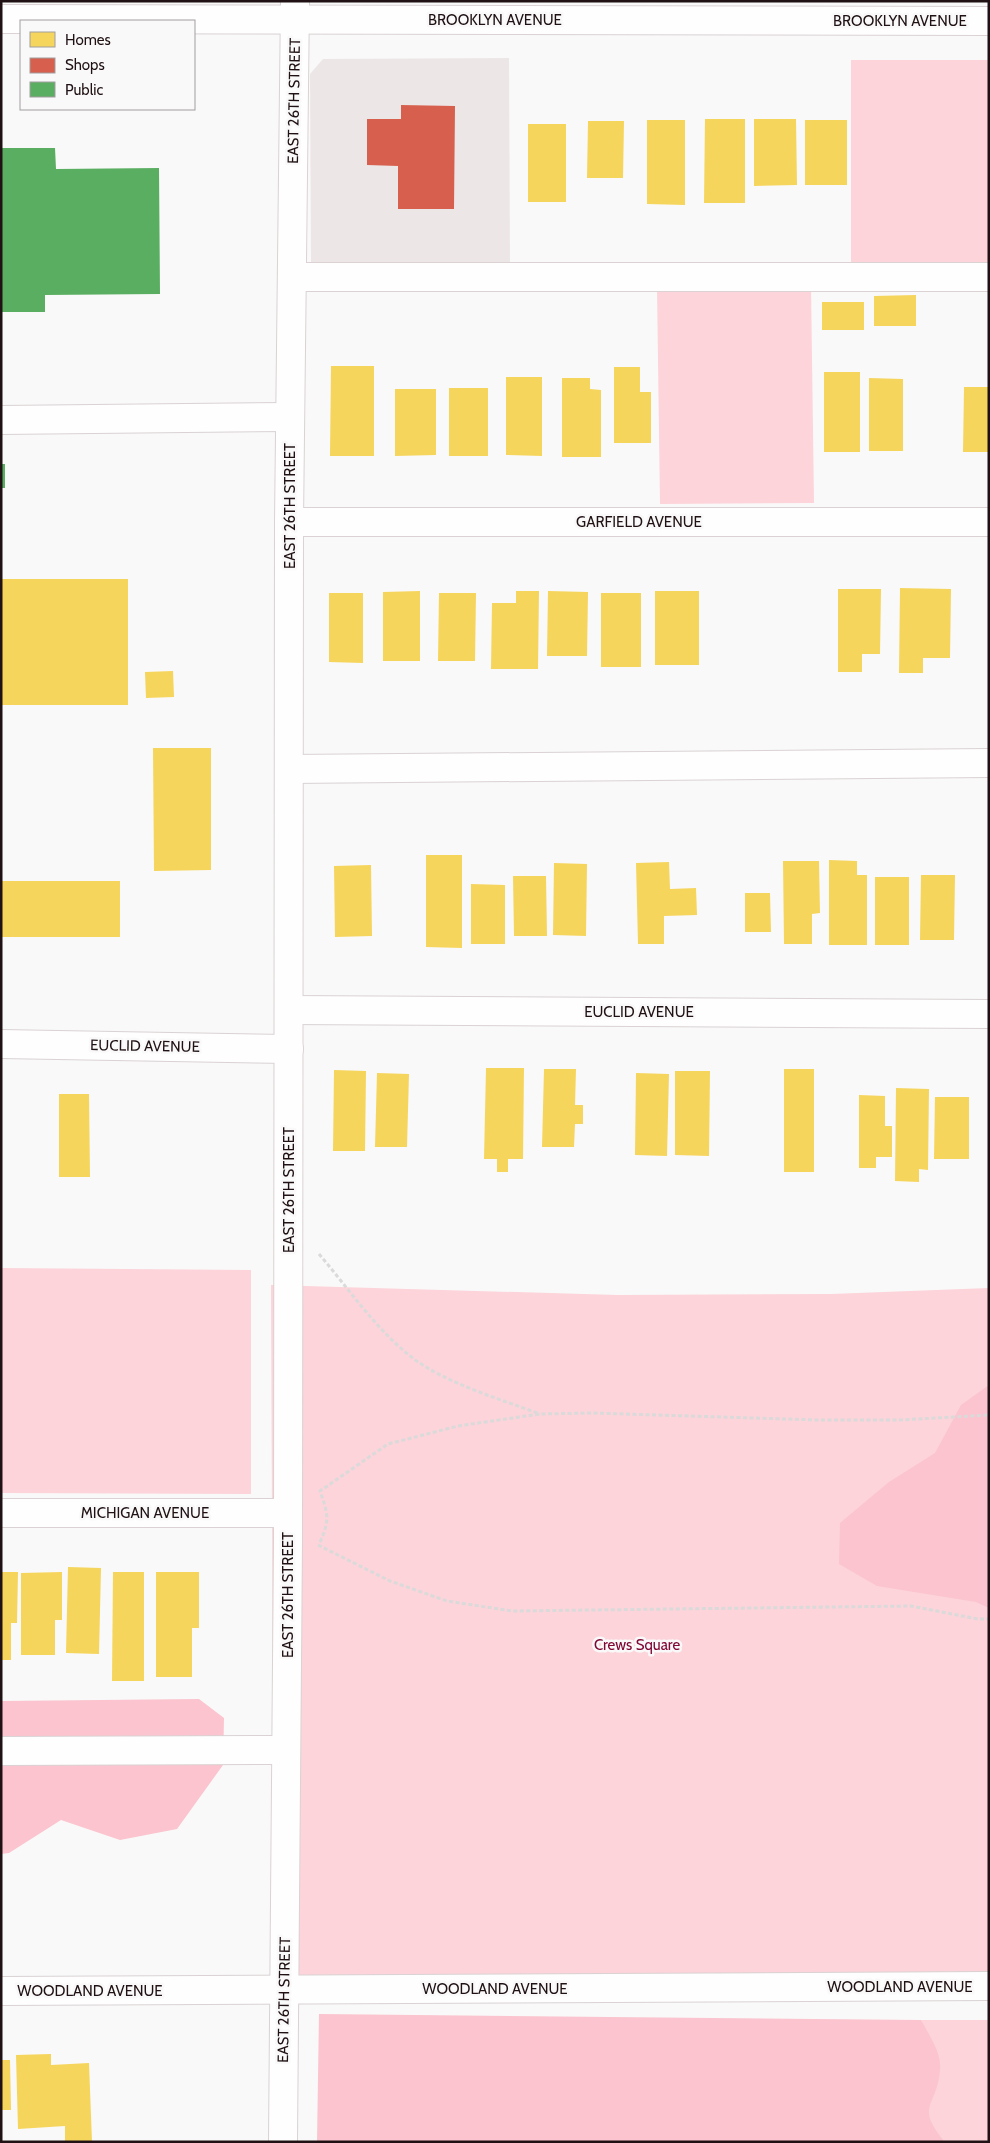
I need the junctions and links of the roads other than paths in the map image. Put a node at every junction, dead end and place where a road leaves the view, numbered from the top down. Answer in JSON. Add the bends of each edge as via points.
{"nodes":[{"id":1,"x":295,"y":11,"type":"edge"},
{"id":2,"x":1,"y":19,"type":"edge"},
{"id":3,"x":989,"y":21,"type":"edge"},
{"id":4,"x":293,"y":277,"type":"junction"},
{"id":5,"x":989,"y":277,"type":"edge"},
{"id":6,"x":290,"y":417,"type":"junction"},
{"id":7,"x":1,"y":420,"type":"edge"},
{"id":8,"x":289,"y":522,"type":"junction"},
{"id":9,"x":989,"y":522,"type":"edge"},
{"id":10,"x":989,"y":763,"type":"edge"},
{"id":11,"x":290,"y":769,"type":"junction"},
{"id":12,"x":289,"y":1010,"type":"junction"},
{"id":13,"x":989,"y":1014,"type":"edge"},
{"id":14,"x":1,"y":1044,"type":"edge"},
{"id":15,"x":289,"y":1049,"type":"junction"},
{"id":16,"x":1,"y":1513,"type":"edge"},
{"id":17,"x":288,"y":1513,"type":"junction"},
{"id":18,"x":286,"y":1750,"type":"junction"},
{"id":19,"x":1,"y":1751,"type":"edge"},
{"id":20,"x":989,"y":1986,"type":"edge"},
{"id":21,"x":1,"y":1991,"type":"edge"},
{"id":22,"x":285,"y":1991,"type":"junction"},
{"id":23,"x":282,"y":2142,"type":"edge"}],
"edges":[{"from":1,"to":2,"type":"street","name":"BROOKLYN AVENUE"},
{"from":1,"to":3,"type":"street","name":"BROOKLYN AVENUE"},
{"from":1,"to":4,"type":"street","name":"EAST 26TH STREET"},
{"from":4,"to":5,"type":"street"},
{"from":4,"to":6,"type":"street","name":"EAST 26TH STREET"},
{"from":6,"to":7,"type":"street"},
{"from":6,"to":8,"type":"street","name":"EAST 26TH STREET"},
{"from":8,"to":9,"type":"street","name":"GARFIELD AVENUE"},
{"from":8,"to":11,"type":"street","name":"EAST 26TH STREET"},
{"from":10,"to":11,"type":"street"},
{"from":11,"to":12,"type":"street","name":"EAST 26TH STREET"},
{"from":12,"to":13,"type":"street","name":"EUCLID AVENUE"},
{"from":12,"to":15,"type":"street","name":"EAST 26TH STREET"},
{"from":14,"to":15,"type":"street","name":"EUCLID AVENUE"},
{"from":15,"to":17,"type":"street","name":"EAST 26TH STREET"},
{"from":16,"to":17,"type":"street","name":"MICHIGAN AVENUE"},
{"from":17,"to":18,"type":"street","name":"EAST 26TH STREET"},
{"from":18,"to":19,"type":"street"},
{"from":18,"to":22,"type":"street","name":"EAST 26TH STREET"},
{"from":20,"to":22,"type":"street","name":"WOODLAND AVENUE"},
{"from":21,"to":22,"type":"street","name":"WOODLAND AVENUE"},
{"from":22,"to":23,"type":"street","name":"EAST 26TH STREET"}]}
